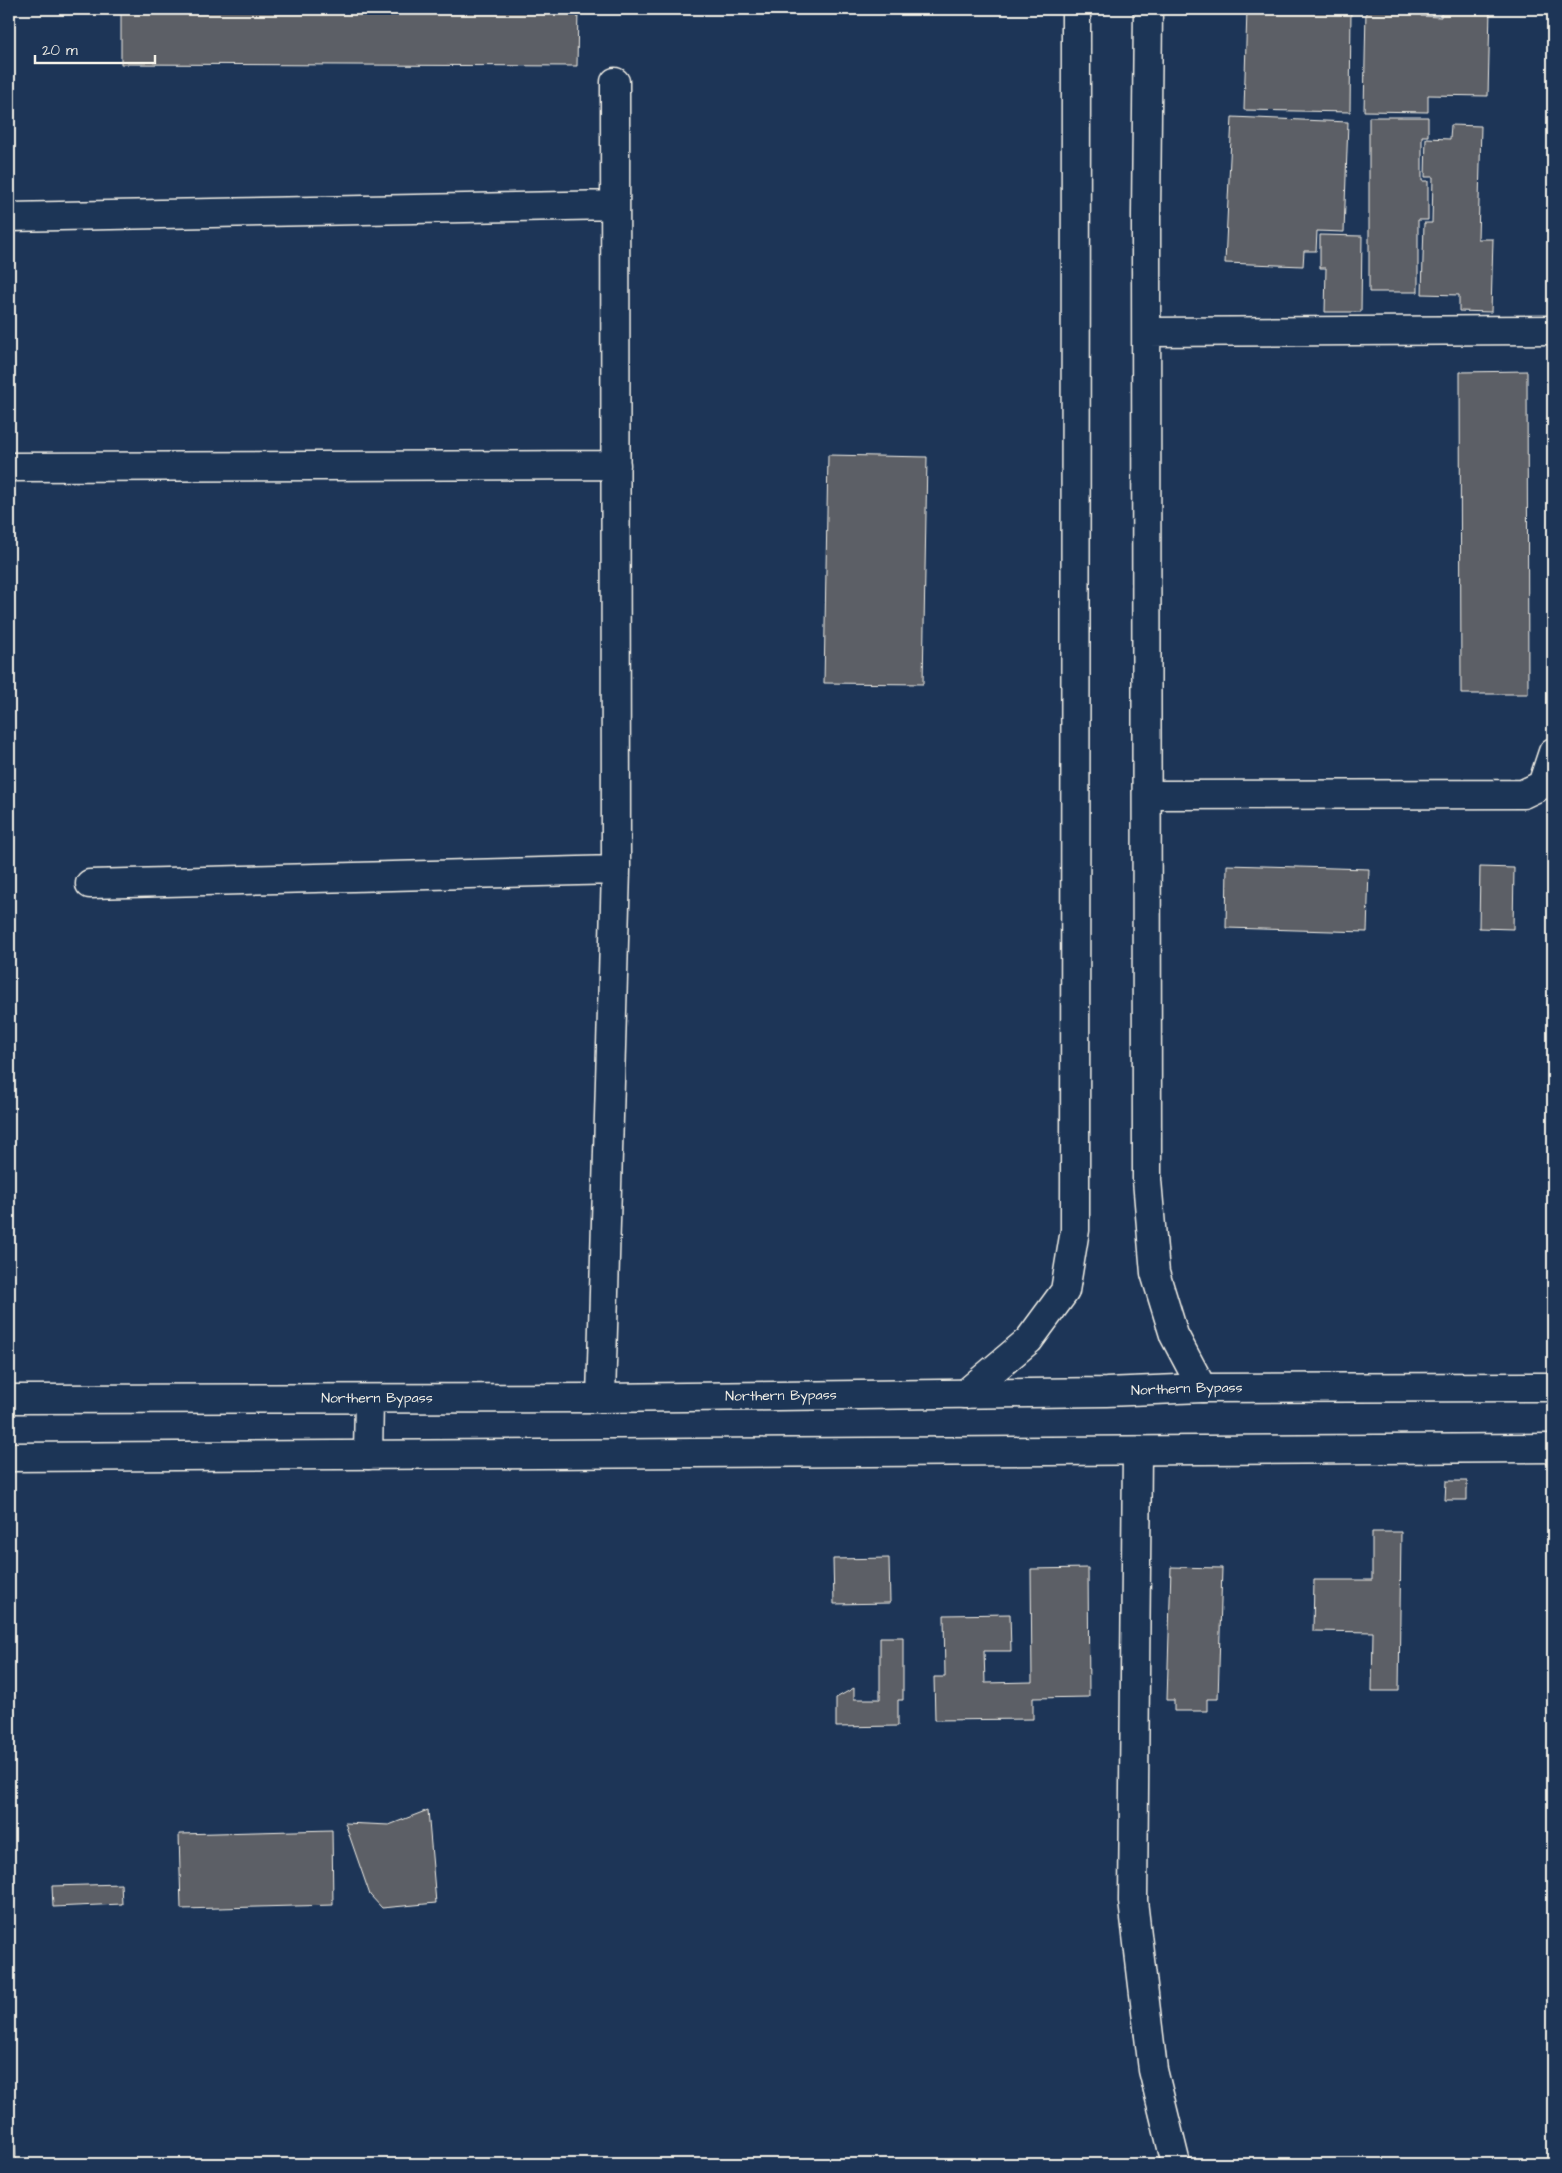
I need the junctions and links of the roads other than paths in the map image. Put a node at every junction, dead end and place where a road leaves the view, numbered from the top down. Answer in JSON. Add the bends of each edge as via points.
{"nodes":[{"id":1,"x":1076,"y":9,"type":"edge"},
{"id":2,"x":1148,"y":9,"type":"edge"},
{"id":3,"x":615,"y":82,"type":"dead end"},
{"id":4,"x":615,"y":205,"type":"junction"},
{"id":5,"x":9,"y":217,"type":"edge"},
{"id":6,"x":1553,"y":330,"type":"edge"},
{"id":7,"x":1147,"y":332,"type":"junction"},
{"id":8,"x":616,"y":465,"type":"junction"},
{"id":9,"x":9,"y":467,"type":"edge"},
{"id":10,"x":1553,"y":752,"type":"edge"},
{"id":11,"x":1147,"y":795,"type":"junction"},
{"id":12,"x":616,"y":870,"type":"junction"},
{"id":13,"x":90,"y":884,"type":"dead end"},
{"id":14,"x":1553,"y":1387,"type":"edge"},
{"id":15,"x":1202,"y":1388,"type":"junction"},
{"id":16,"x":965,"y":1394,"type":"junction"},
{"id":17,"x":601,"y":1398,"type":"junction"},
{"id":18,"x":9,"y":1399,"type":"edge"},
{"id":19,"x":369,"y":1399,"type":"junction"},
{"id":20,"x":1553,"y":1448,"type":"edge"},
{"id":21,"x":1137,"y":1451,"type":"junction"},
{"id":22,"x":368,"y":1455,"type":"junction"},
{"id":23,"x":9,"y":1458,"type":"edge"},
{"id":24,"x":1176,"y":2164,"type":"edge"}],
"edges":[{"from":1,"to":16,"type":"street","via":[[1075,1230],[1066,1291],[1029,1340]]},
{"from":2,"to":7,"type":"street"},
{"from":3,"to":4,"type":"street"},
{"from":4,"to":5,"type":"street"},
{"from":4,"to":8,"type":"street"},
{"from":6,"to":7,"type":"street"},
{"from":7,"to":11,"type":"street"},
{"from":8,"to":9,"type":"street"},
{"from":8,"to":12,"type":"street"},
{"from":10,"to":11,"type":"street","via":[[1542,785],[1523,794]]},
{"from":11,"to":15,"type":"street","via":[[1147,1180],[1155,1273],[1174,1335]]},
{"from":12,"to":13,"type":"street"},
{"from":12,"to":17,"type":"street"},
{"from":14,"to":15,"type":"street","name":"Northern Bypass"},
{"from":15,"to":16,"type":"street","name":"Northern Bypass"},
{"from":16,"to":17,"type":"street","name":"Northern Bypass"},
{"from":17,"to":19,"type":"street","name":"Northern Bypass"},
{"from":18,"to":19,"type":"street","name":"Northern Bypass"},
{"from":19,"to":22,"type":"street"},
{"from":20,"to":21,"type":"street"},
{"from":21,"to":22,"type":"street"},
{"from":21,"to":24,"type":"street","via":[[1132,1901],[1153,2070]]},
{"from":22,"to":23,"type":"street"}]}
